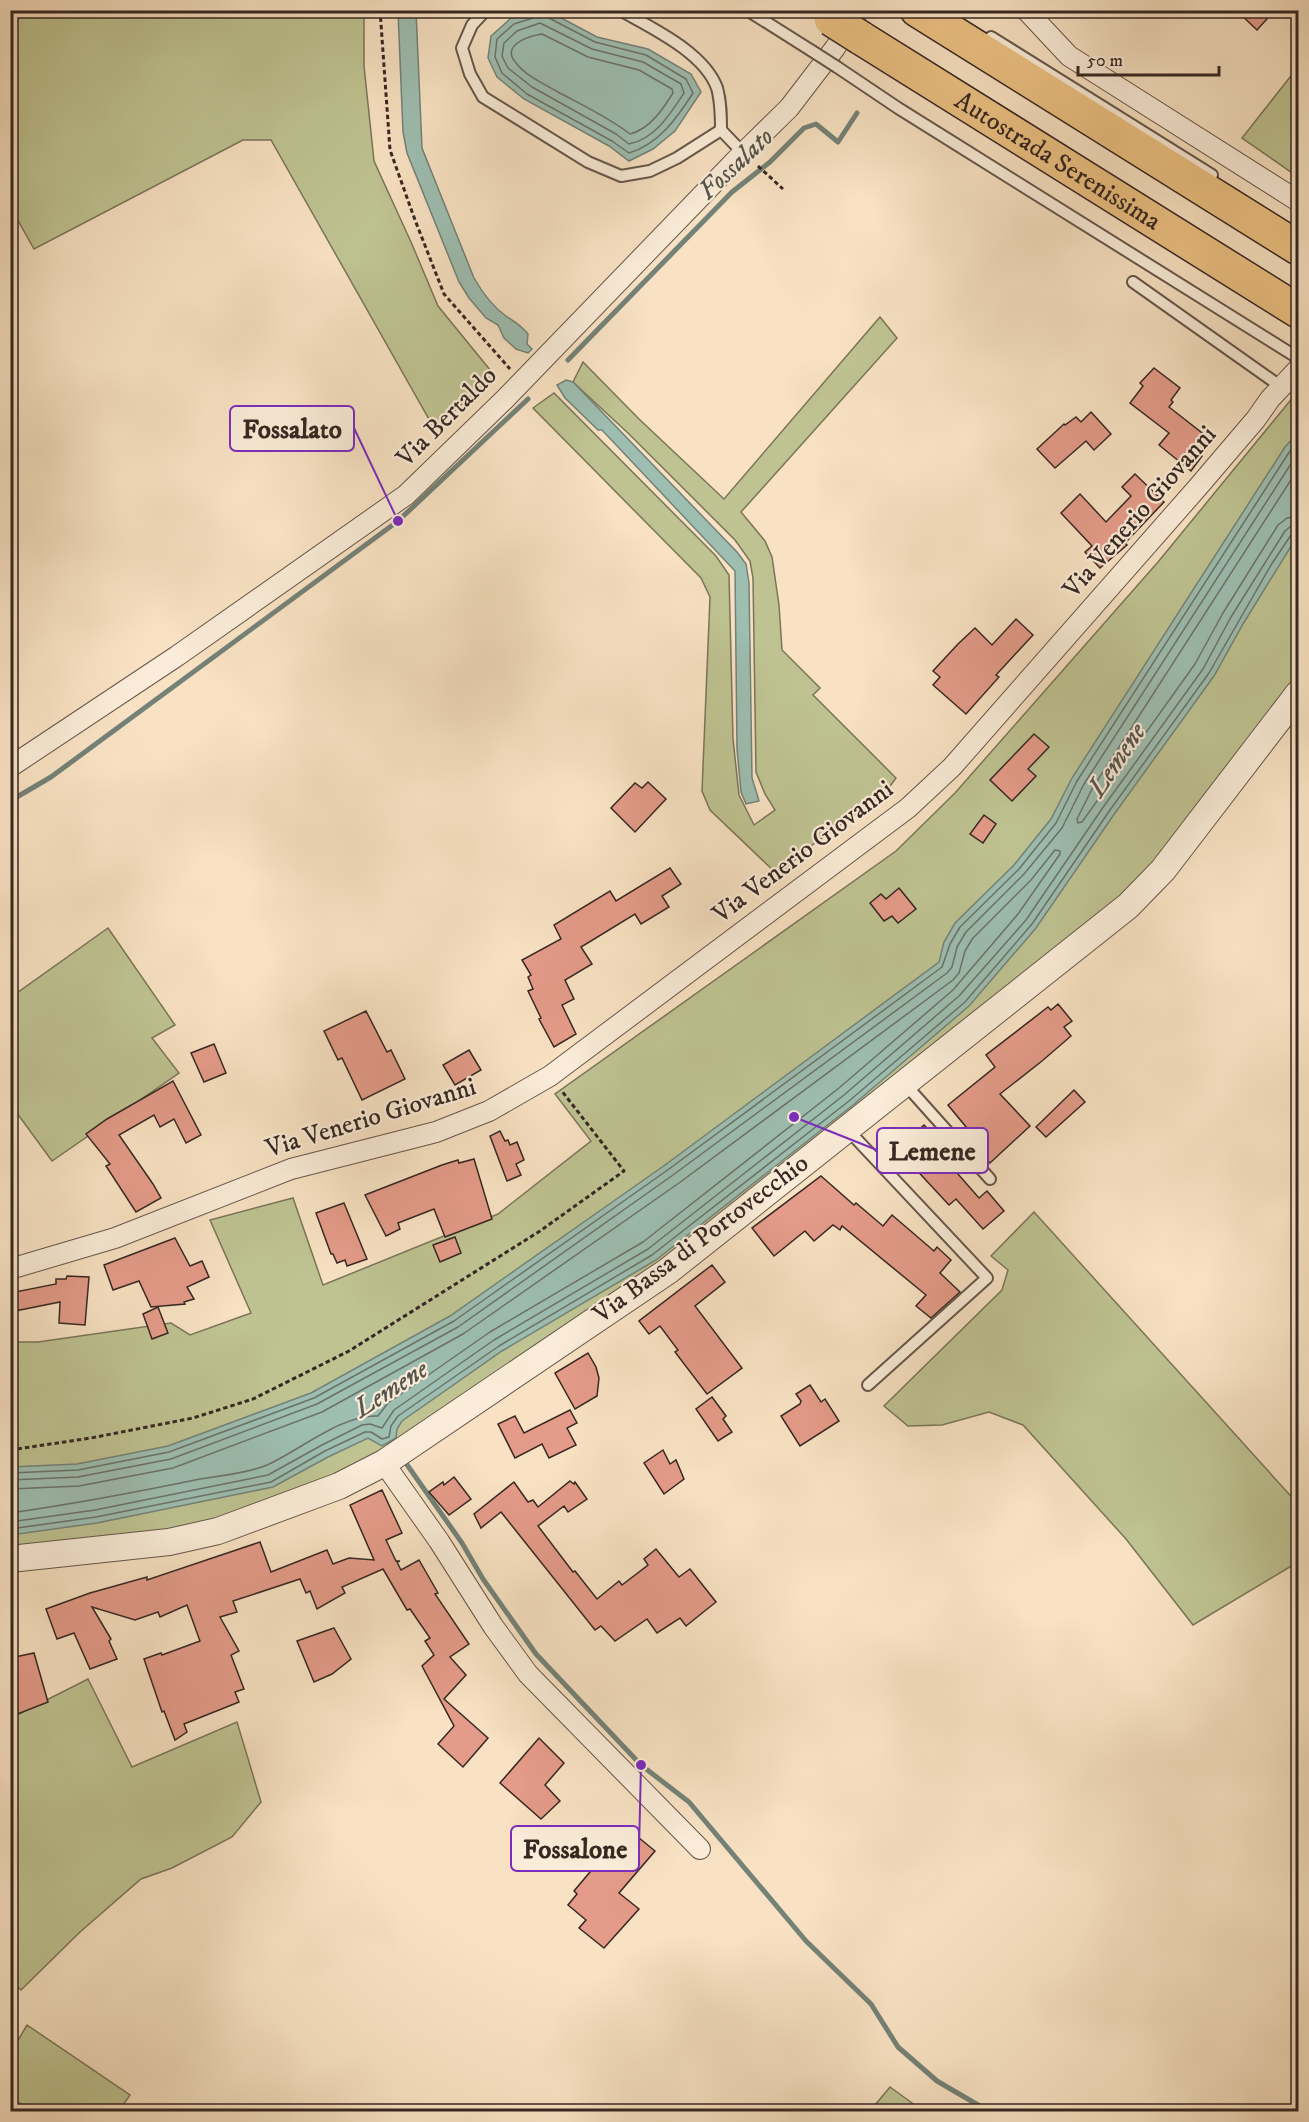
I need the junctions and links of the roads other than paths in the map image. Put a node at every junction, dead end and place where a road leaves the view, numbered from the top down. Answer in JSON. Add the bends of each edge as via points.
{"nodes":[{"id":1,"x":486,"y":10,"type":"edge"},
{"id":2,"x":620,"y":10,"type":"edge"},
{"id":3,"x":747,"y":10,"type":"edge"},
{"id":4,"x":917,"y":10,"type":"edge"},
{"id":5,"x":1026,"y":10,"type":"edge"},
{"id":6,"x":842,"y":19,"type":"edge"},
{"id":7,"x":984,"y":33,"type":"dead end"},
{"id":8,"x":720,"y":130,"type":"junction"},
{"id":9,"x":749,"y":158,"type":"junction"},
{"id":10,"x":1219,"y":179,"type":"dead end"},
{"id":11,"x":1299,"y":201,"type":"edge"},
{"id":12,"x":1299,"y":248,"type":"edge"},
{"id":13,"x":1133,"y":282,"type":"dead end"},
{"id":14,"x":1292,"y":307,"type":"edge"},
{"id":15,"x":1299,"y":358,"type":"edge"},
{"id":16,"x":1299,"y":369,"type":"edge"},
{"id":17,"x":1281,"y":388,"type":"junction"},
{"id":18,"x":1299,"y":694,"type":"edge"},
{"id":19,"x":10,"y":767,"type":"edge"},
{"id":20,"x":904,"y":1084,"type":"junction"},
{"id":21,"x":847,"y":1129,"type":"junction"},
{"id":22,"x":990,"y":1179,"type":"dead end"},
{"id":23,"x":10,"y":1269,"type":"edge"},
{"id":24,"x":868,"y":1385,"type":"dead end"},
{"id":25,"x":395,"y":1454,"type":"junction"},
{"id":26,"x":10,"y":1559,"type":"edge"},
{"id":27,"x":700,"y":1849,"type":"dead end"}],
"edges":[{"from":1,"to":8,"type":"lane","via":[[472,25],[462,48],[483,97],[588,162],[621,176],[650,171]]},
{"from":2,"to":8,"type":"lane","via":[[666,36],[703,65],[717,87]]},
{"from":3,"to":15,"type":"lane","bridge":true},
{"from":4,"to":12,"type":"highway","name":"Autostrada Serenissima"},
{"from":5,"to":11,"type":"street","via":[[1069,56]]},
{"from":6,"to":9,"type":"street","name":"Via Bertaldo","via":[[809,84]]},
{"from":6,"to":14,"type":"highway","name":"Autostrada Serenissima"},
{"from":7,"to":10,"type":"lane"},
{"from":8,"to":9,"type":"lane"},
{"from":9,"to":19,"type":"street","name":"Via Bertaldo","via":[[406,495],[197,643]]},
{"from":13,"to":17,"type":"lane"},
{"from":16,"to":17,"type":"street","name":"Via Venerio Giovanni"},
{"from":17,"to":23,"type":"street","name":"Via Venerio Giovanni","via":[[952,767],[908,808],[550,1076],[489,1111],[436,1132],[291,1169],[115,1238]]},
{"from":18,"to":20,"type":"street","name":"Via Bassa di Portovecchio","via":[[1163,870],[1128,906]]},
{"from":20,"to":21,"type":"street","name":"Via Bassa di Portovecchio"},
{"from":20,"to":22,"type":"lane"},
{"from":21,"to":24,"type":"lane","via":[[987,1278]]},
{"from":21,"to":25,"type":"street","name":"Via Bassa di Portovecchio","via":[[668,1271]]},
{"from":25,"to":26,"type":"street","name":"Via Bassa di Portovecchio","via":[[339,1486],[218,1531],[169,1542]]},
{"from":25,"to":27,"type":"street","via":[[439,1541],[528,1674]]}]}
